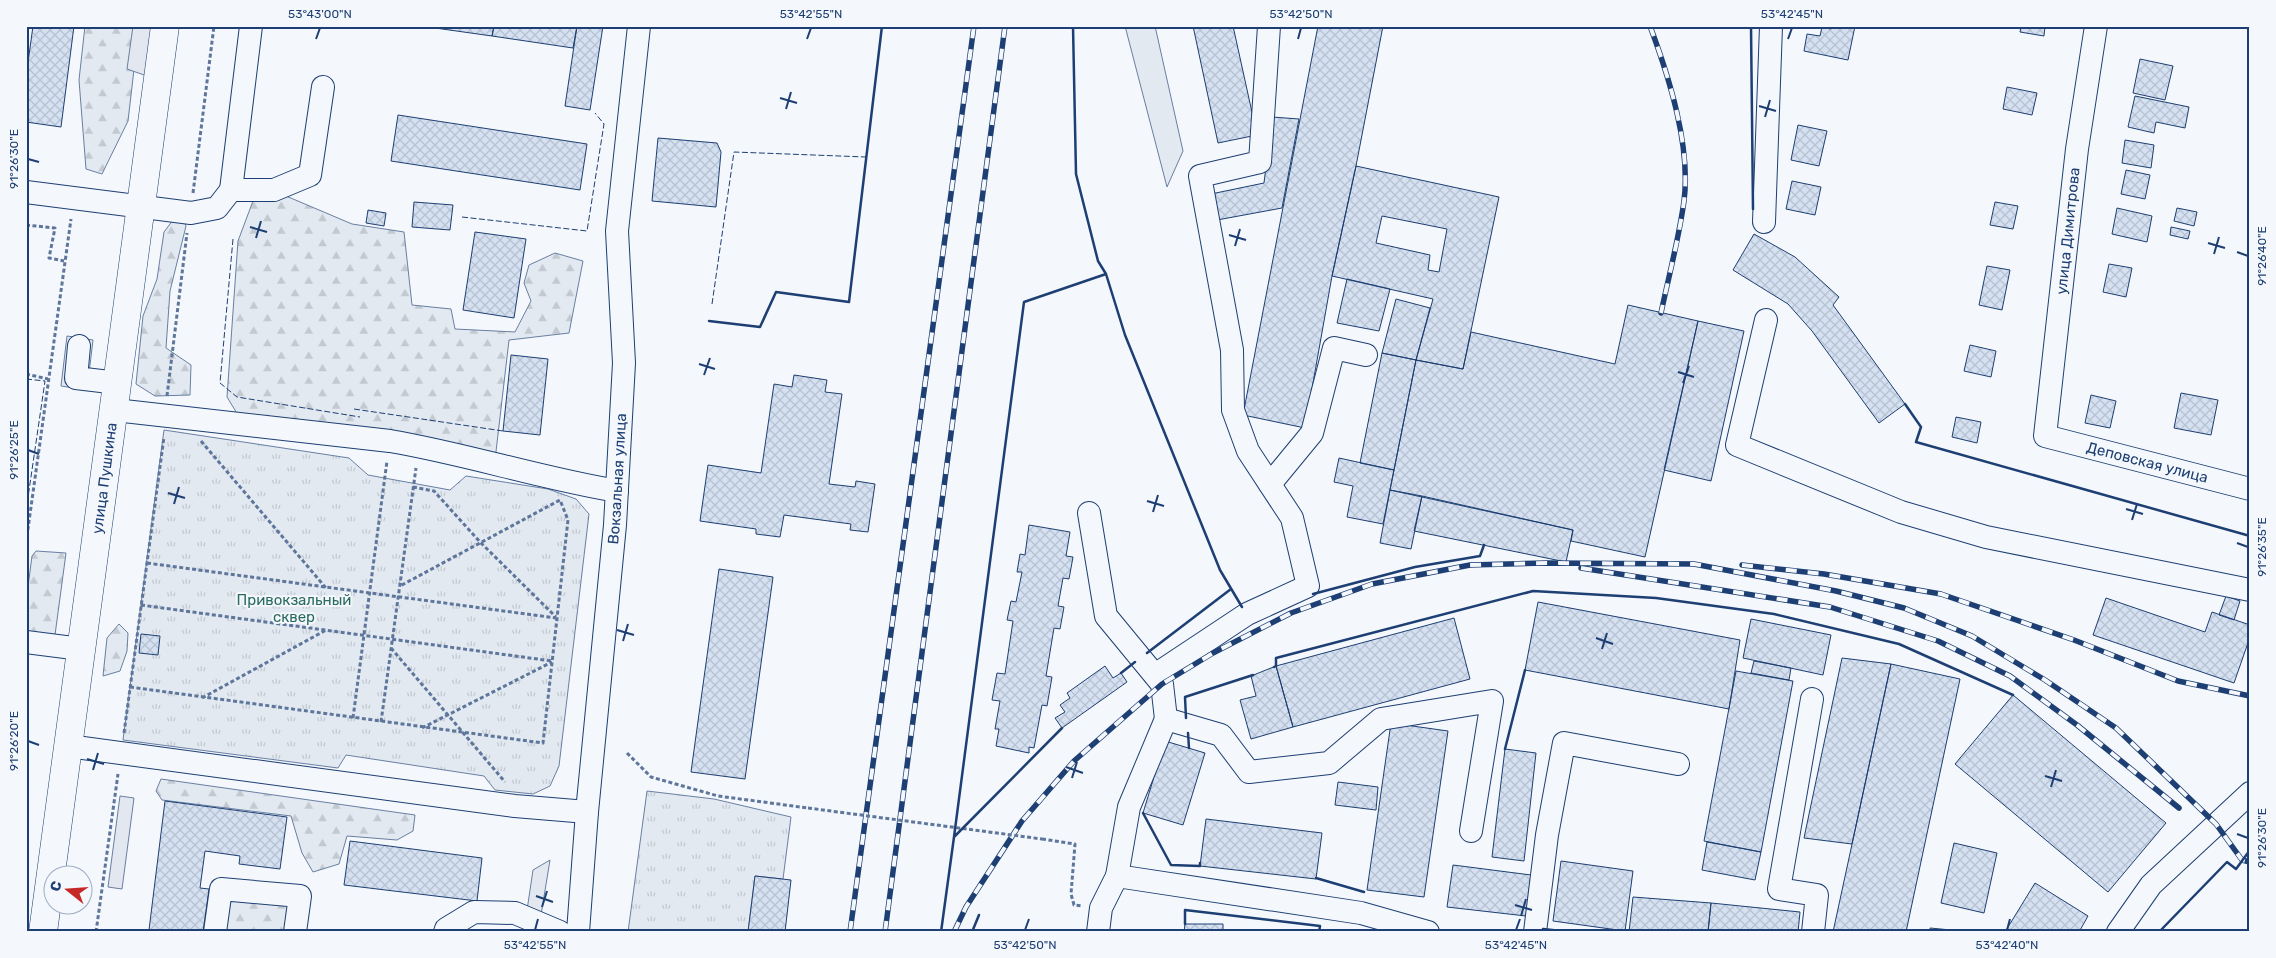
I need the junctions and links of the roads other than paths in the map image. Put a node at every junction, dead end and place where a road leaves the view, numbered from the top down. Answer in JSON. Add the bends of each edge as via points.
{"nodes":[{"id":1,"x":165,"y":26,"type":"edge"},
{"id":2,"x":251,"y":26,"type":"edge"},
{"id":3,"x":639,"y":26,"type":"edge"},
{"id":4,"x":1269,"y":26,"type":"edge"},
{"id":5,"x":1771,"y":26,"type":"edge"},
{"id":6,"x":2096,"y":26,"type":"edge"},
{"id":7,"x":323,"y":87,"type":"dead end"},
{"id":8,"x":231,"y":190,"type":"junction"},
{"id":9,"x":26,"y":192,"type":"edge"},
{"id":10,"x":139,"y":208,"type":"junction"},
{"id":11,"x":1764,"y":222,"type":"dead end"},
{"id":12,"x":1766,"y":320,"type":"dead end"},
{"id":13,"x":79,"y":346,"type":"dead end"},
{"id":14,"x":1366,"y":355,"type":"dead end"},
{"id":15,"x":118,"y":383,"type":"junction"},
{"id":16,"x":115,"y":410,"type":"junction"},
{"id":17,"x":2045,"y":436,"type":"joint"},
{"id":18,"x":1270,"y":484,"type":"junction"},
{"id":19,"x":2250,"y":489,"type":"edge"},
{"id":20,"x":617,"y":491,"type":"junction"},
{"id":21,"x":1089,"y":513,"type":"dead end"},
{"id":22,"x":2250,"y":590,"type":"edge"},
{"id":23,"x":26,"y":642,"type":"edge"},
{"id":24,"x":81,"y":650,"type":"junction"},
{"id":25,"x":1155,"y":675,"type":"junction"},
{"id":26,"x":1812,"y":698,"type":"dead end"},
{"id":27,"x":1166,"y":719,"type":"junction"},
{"id":28,"x":68,"y":746,"type":"junction"},
{"id":29,"x":1678,"y":764,"type":"dead end"},
{"id":30,"x":2250,"y":793,"type":"edge"},
{"id":31,"x":587,"y":812,"type":"junction"},
{"id":32,"x":1471,"y":831,"type":"dead end"},
{"id":33,"x":1117,"y":876,"type":"junction"},
{"id":34,"x":1359,"y":922,"type":"edge"},
{"id":35,"x":43,"y":932,"type":"edge"},
{"id":36,"x":215,"y":932,"type":"edge"},
{"id":37,"x":296,"y":932,"type":"edge"},
{"id":38,"x":445,"y":932,"type":"edge"},
{"id":39,"x":560,"y":932,"type":"edge"},
{"id":40,"x":578,"y":932,"type":"edge"},
{"id":41,"x":1098,"y":932,"type":"edge"},
{"id":42,"x":1428,"y":932,"type":"edge"},
{"id":43,"x":1535,"y":932,"type":"edge"},
{"id":44,"x":1813,"y":932,"type":"edge"},
{"id":45,"x":2118,"y":932,"type":"edge"}],
"edges":[{"from":1,"to":10,"type":"main road","name":"улица Пушкина"},
{"from":2,"to":8,"type":"street"},
{"from":3,"to":20,"type":"street","name":"Вокзальная улица","via":[[617,231],[624,363]]},
{"from":4,"to":18,"type":"street","via":[[1260,162],[1200,176],[1232,350],[1233,410],[1248,451]]},
{"from":5,"to":11,"type":"street"},
{"from":6,"to":17,"type":"street","name":"улица Димитрова","via":[[2077,148]]},
{"from":7,"to":8,"type":"street","via":[[310,175],[274,190]]},
{"from":8,"to":10,"type":"street","via":[[217,208],[190,213]]},
{"from":9,"to":10,"type":"street"},
{"from":10,"to":15,"type":"main road","name":"улица Пушкина"},
{"from":12,"to":22,"type":"street","via":[[1737,445],[1901,512],[1986,537]]},
{"from":13,"to":15,"type":"street","via":[[76,378]]},
{"from":14,"to":18,"type":"street","via":[[1334,348],[1312,433]]},
{"from":15,"to":16,"type":"main road","name":"улица Пушкина"},
{"from":16,"to":20,"type":"street","via":[[168,429],[390,441],[564,482]]},
{"from":16,"to":24,"type":"main road","name":"улица Пушкина"},
{"from":17,"to":19,"type":"street","name":"Деповская улица"},
{"from":18,"to":25,"type":"street","via":[[1292,518],[1308,586],[1247,614]]},
{"from":20,"to":31,"type":"street","name":"Вокзальная улица"},
{"from":21,"to":25,"type":"street","via":[[1106,616]]},
{"from":23,"to":24,"type":"street"},
{"from":24,"to":28,"type":"main road","name":"улица Пушкина"},
{"from":25,"to":27,"type":"street","via":[[1162,684]]},
{"from":26,"to":44,"type":"street","via":[[1779,888],[1817,895]]},
{"from":27,"to":32,"type":"street","via":[[1221,735],[1249,772],[1329,763],[1381,719],[1492,701]]},
{"from":27,"to":33,"type":"street","via":[[1129,806]]},
{"from":28,"to":31,"type":"street","via":[[515,806]]},
{"from":28,"to":35,"type":"main road","name":"улица Пушкина"},
{"from":29,"to":43,"type":"street","via":[[1564,743],[1547,835]]},
{"from":30,"to":45,"type":"street","via":[[2151,884]]},
{"from":31,"to":40,"type":"street","name":"Вокзальная улица"},
{"from":33,"to":34,"type":"street"},
{"from":33,"to":41,"type":"street","via":[[1101,908]]},
{"from":34,"to":42,"type":"street"},
{"from":36,"to":37,"type":"street","via":[[221,888],[300,896]]},
{"from":38,"to":39,"type":"street","via":[[474,912],[515,912]]}]}
